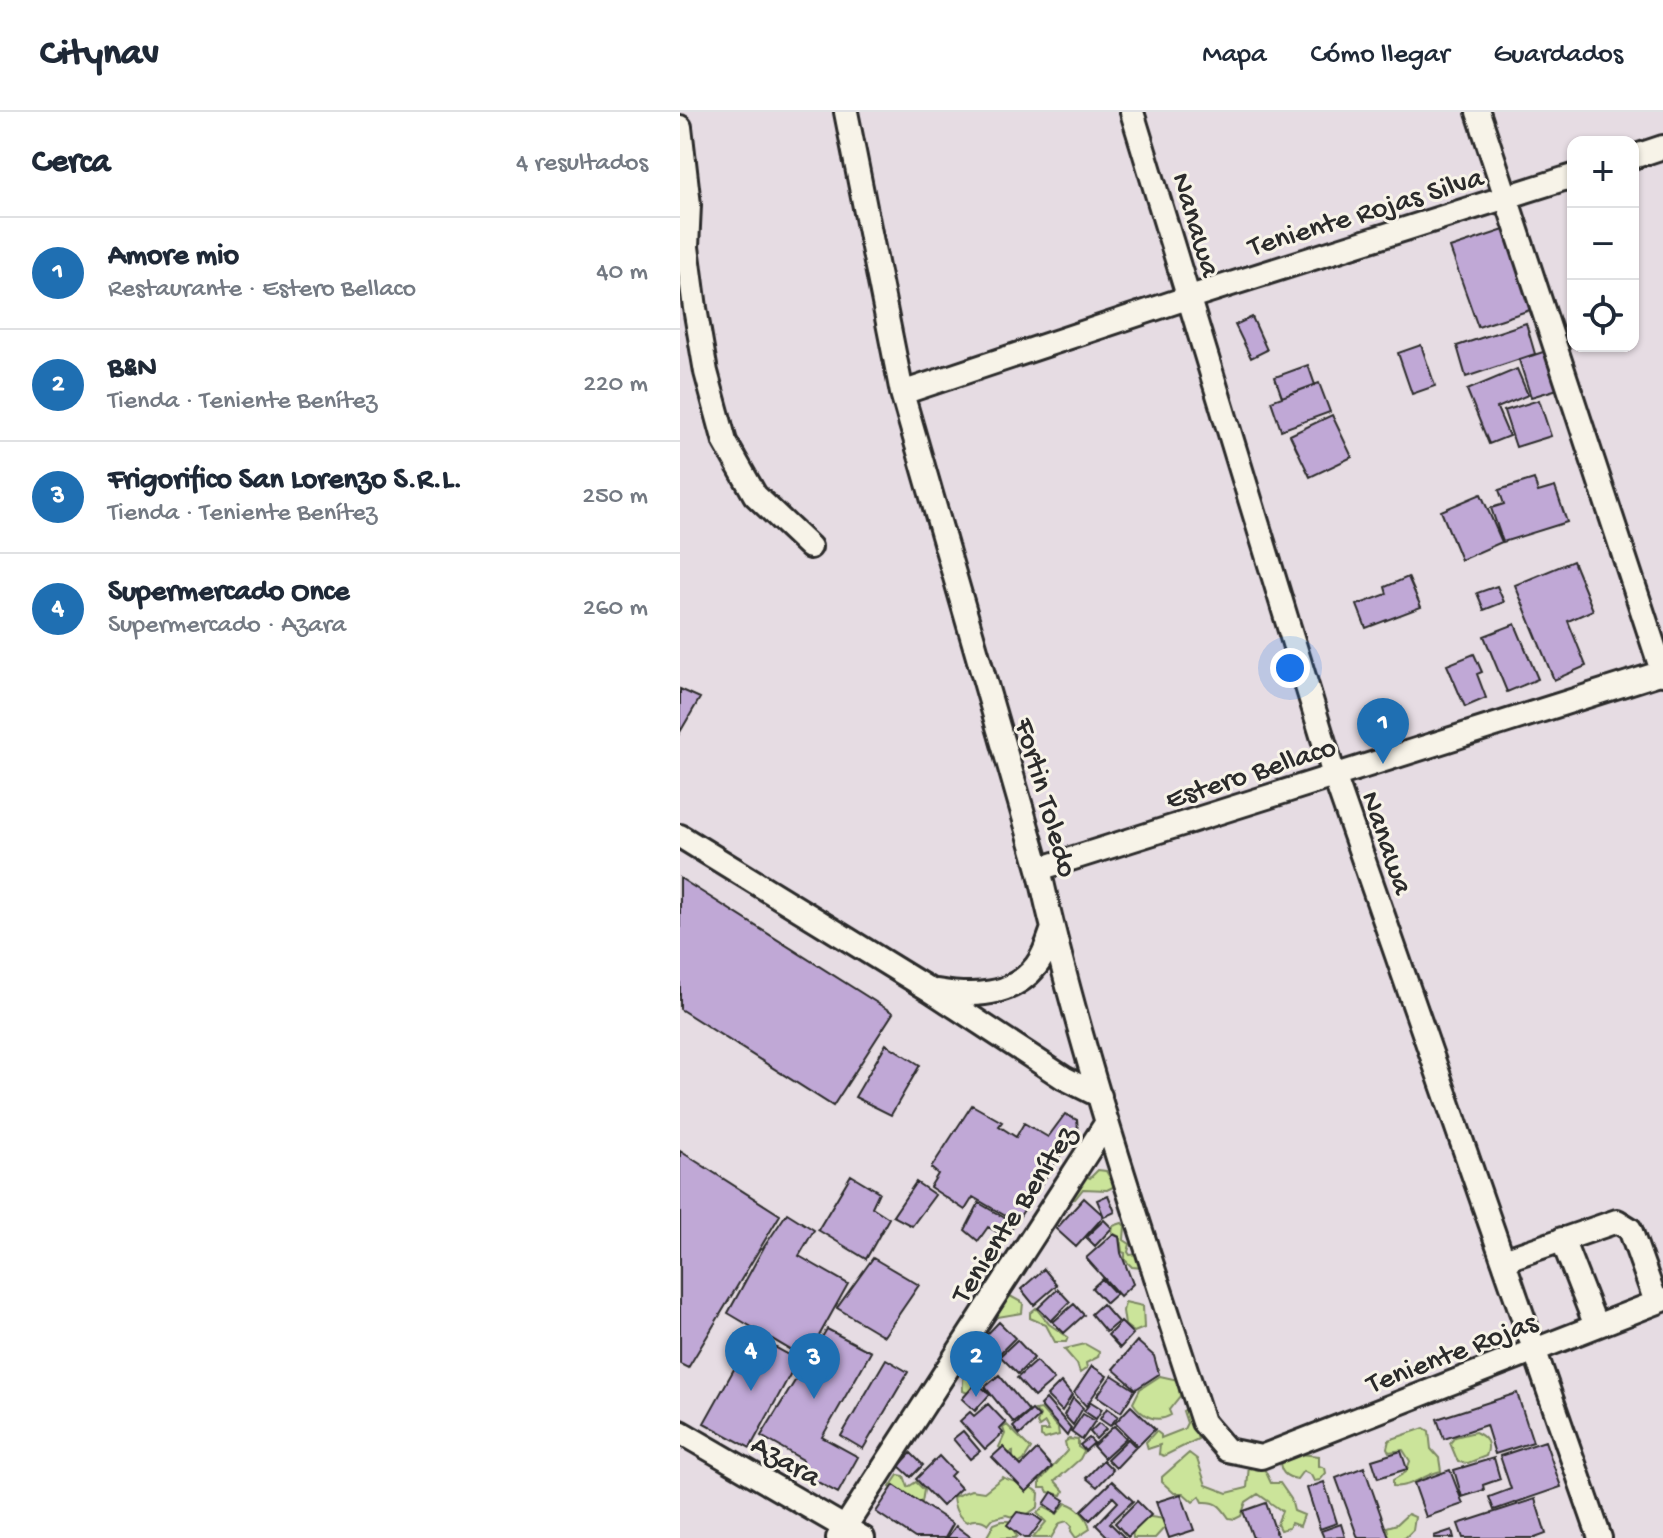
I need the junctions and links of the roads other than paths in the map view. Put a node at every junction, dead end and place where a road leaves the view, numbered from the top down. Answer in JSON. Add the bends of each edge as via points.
{"nodes":[{"id":1,"x":846,"y":112,"type":"edge"},
{"id":2,"x":1132,"y":112,"type":"edge"},
{"id":3,"x":1478,"y":112,"type":"edge"},
{"id":4,"x":680,"y":127,"type":"edge"},
{"id":5,"x":1663,"y":147,"type":"edge"},
{"id":6,"x":1639,"y":155,"type":"edge"},
{"id":7,"x":1567,"y":178,"type":"edge"},
{"id":8,"x":1505,"y":198,"type":"junction"},
{"id":9,"x":1190,"y":297,"type":"junction"},
{"id":10,"x":902,"y":393,"type":"junction"},
{"id":11,"x":810,"y":547,"type":"dead end"},
{"id":12,"x":1663,"y":673,"type":"edge"},
{"id":13,"x":1334,"y":775,"type":"junction"},
{"id":14,"x":680,"y":836,"type":"edge"},
{"id":15,"x":1039,"y":869,"type":"junction"},
{"id":16,"x":1052,"y":931,"type":"junction"},
{"id":17,"x":930,"y":990,"type":"junction"},
{"id":18,"x":1100,"y":1096,"type":"junction"},
{"id":19,"x":1107,"y":1122,"type":"junction"},
{"id":20,"x":1562,"y":1239,"type":"junction"},
{"id":21,"x":1504,"y":1260,"type":"junction"},
{"id":22,"x":1659,"y":1301,"type":"edge"},
{"id":23,"x":1596,"y":1326,"type":"junction"},
{"id":24,"x":1535,"y":1351,"type":"junction"},
{"id":25,"x":680,"y":1432,"type":"edge"},
{"id":26,"x":1261,"y":1457,"type":"joint"},
{"id":27,"x":849,"y":1534,"type":"edge"},
{"id":28,"x":1600,"y":1538,"type":"edge"}],
"edges":[{"from":1,"to":10,"type":"street","name":"Fortin Toledo"},
{"from":2,"to":9,"type":"street","name":"Nanawa"},
{"from":3,"to":8,"type":"street"},
{"from":4,"to":11,"type":"street","via":[[695,308],[725,442],[755,495]]},
{"from":5,"to":6,"type":"street"},
{"from":7,"to":8,"type":"street","name":"Teniente Rojas Silva"},
{"from":8,"to":9,"type":"street","name":"Teniente Rojas Silva"},
{"from":8,"to":12,"type":"street"},
{"from":9,"to":10,"type":"street","name":"Teniente Rojas Silva"},
{"from":9,"to":13,"type":"street","name":"Nanawa"},
{"from":10,"to":15,"type":"street","name":"Fortin Toledo"},
{"from":12,"to":13,"type":"street","name":"Estero Bellaco"},
{"from":13,"to":15,"type":"street","name":"Estero Bellaco"},
{"from":13,"to":21,"type":"street","name":"Nanawa"},
{"from":14,"to":17,"type":"street"},
{"from":15,"to":16,"type":"street","name":"Fortin Toledo"},
{"from":16,"to":17,"type":"street","via":[[1026,978],[976,995]]},
{"from":16,"to":18,"type":"street","name":"Fortin Toledo"},
{"from":17,"to":18,"type":"street"},
{"from":18,"to":19,"type":"street","name":"Fortin Toledo"},
{"from":19,"to":26,"type":"street","name":"Fortin Toledo","via":[[1203,1422],[1227,1450]]},
{"from":19,"to":27,"type":"street","name":"Teniente Benítez"},
{"from":20,"to":21,"type":"street"},
{"from":20,"to":22,"type":"street","via":[[1622,1222],[1630,1229]]},
{"from":20,"to":23,"type":"street"},
{"from":21,"to":24,"type":"street","name":"Nanawa"},
{"from":22,"to":23,"type":"street","name":"Teniente Rojas"},
{"from":23,"to":24,"type":"street","name":"Teniente Rojas"},
{"from":24,"to":26,"type":"street","name":"Teniente Rojas"},
{"from":24,"to":28,"type":"street","name":"Nanawa"},
{"from":25,"to":27,"type":"street","name":"Azara"}]}
